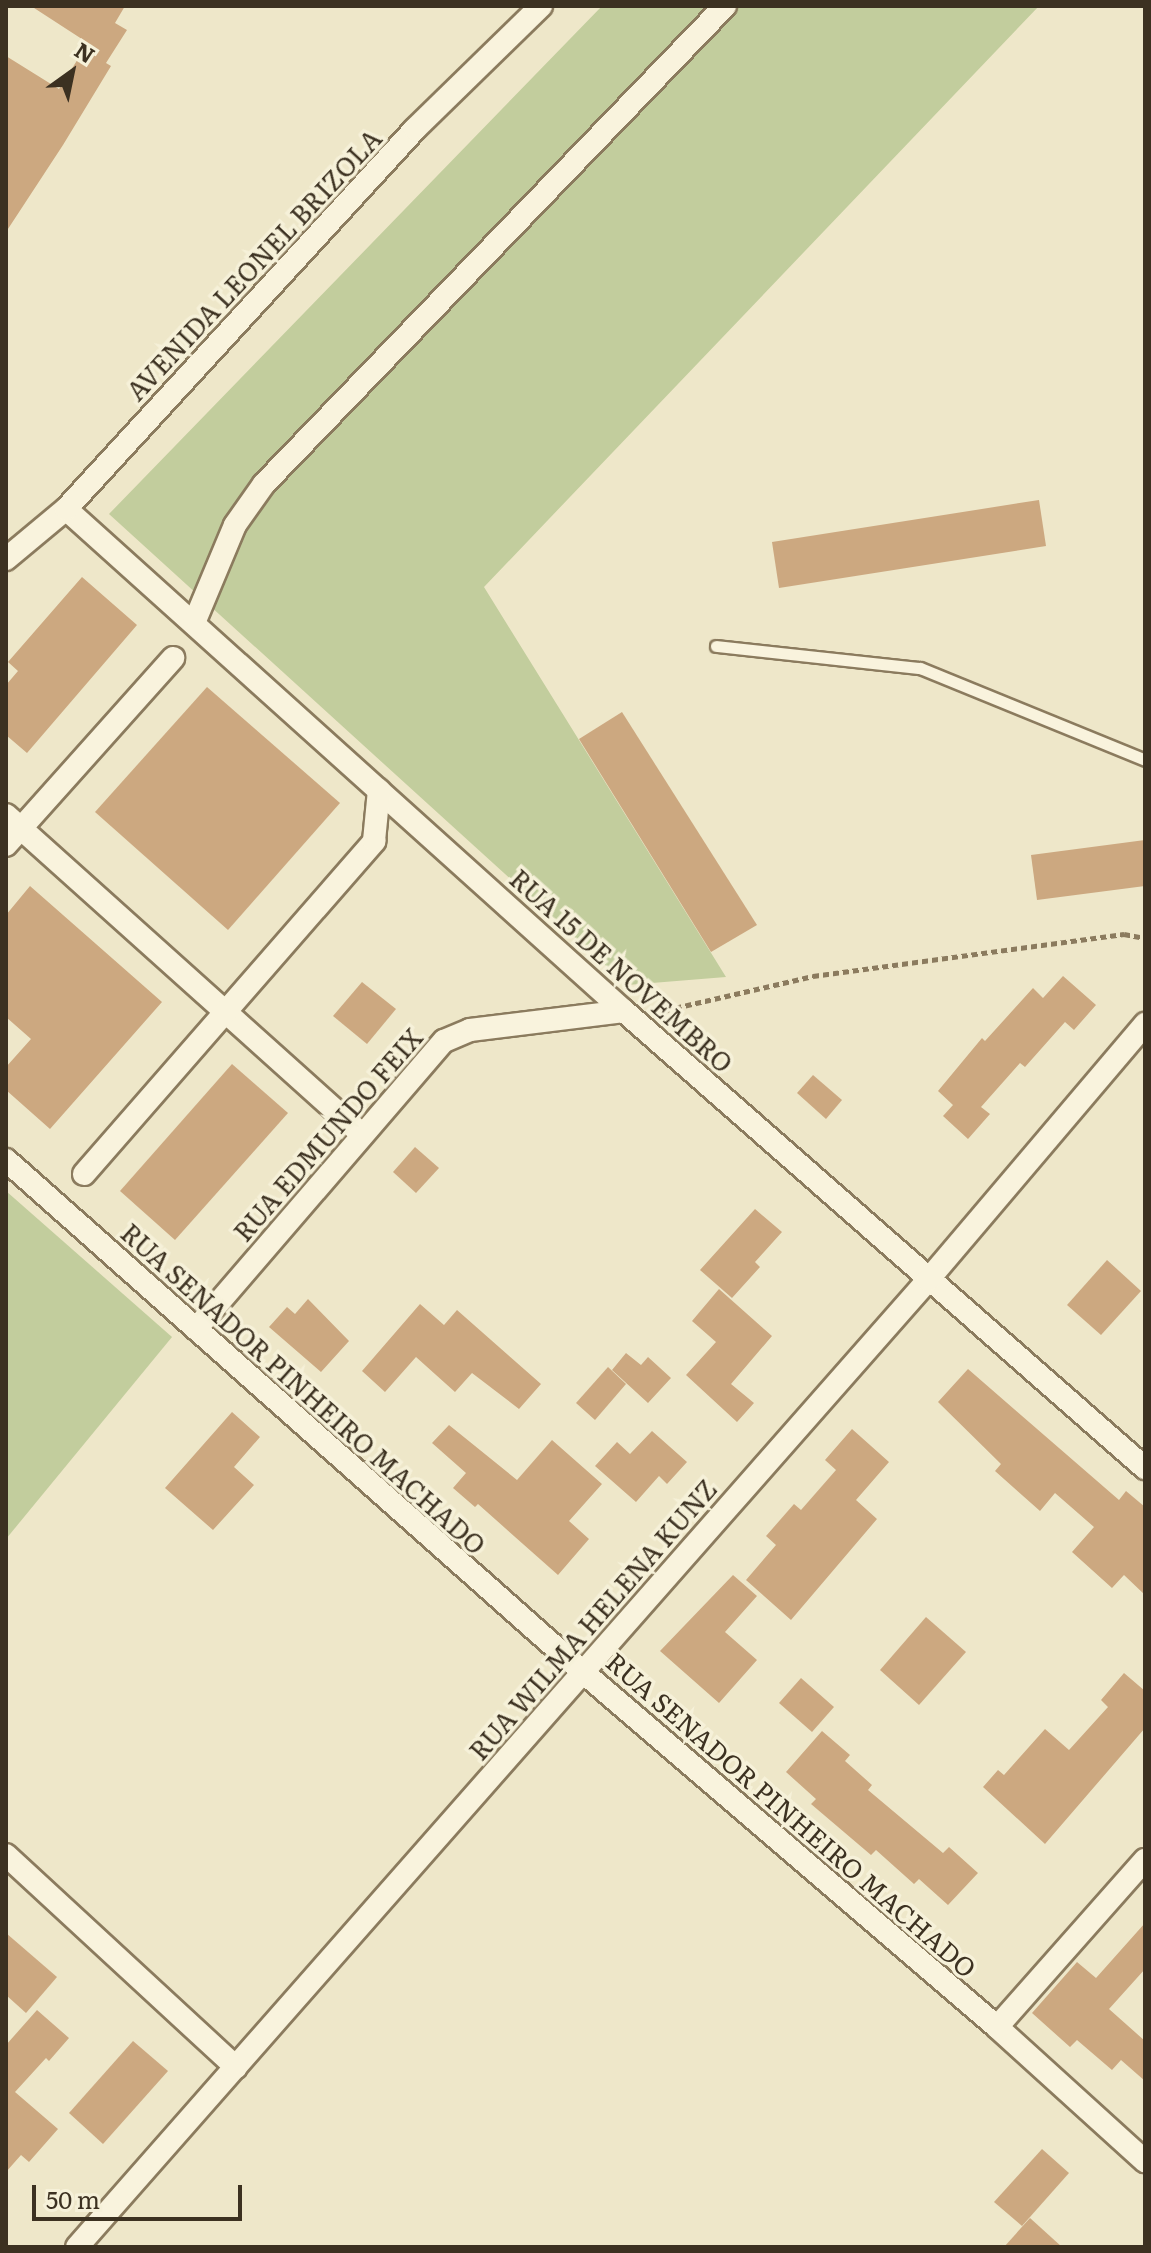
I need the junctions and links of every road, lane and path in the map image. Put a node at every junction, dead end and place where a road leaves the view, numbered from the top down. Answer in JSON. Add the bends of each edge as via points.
{"nodes":[{"id":1,"x":541,"y":6,"type":"edge"},
{"id":2,"x":725,"y":6,"type":"edge"},
{"id":3,"x":66,"y":509,"type":"junction"},
{"id":4,"x":6,"y":559,"type":"edge"},
{"id":5,"x":194,"y":623,"type":"junction"},
{"id":6,"x":716,"y":646,"type":"dead end"},
{"id":7,"x":173,"y":658,"type":"dead end"},
{"id":8,"x":1145,"y":760,"type":"edge"},
{"id":9,"x":379,"y":790,"type":"junction"},
{"id":10,"x":11,"y":829,"type":"edge"},
{"id":11,"x":1145,"y":938,"type":"edge"},
{"id":12,"x":624,"y":1011,"type":"junction"},
{"id":13,"x":224,"y":1013,"type":"junction"},
{"id":14,"x":1145,"y":1024,"type":"edge"},
{"id":15,"x":650,"y":1034,"type":"junction"},
{"id":16,"x":362,"y":1134,"type":"junction"},
{"id":17,"x":6,"y":1160,"type":"edge"},
{"id":18,"x":84,"y":1174,"type":"dead end"},
{"id":19,"x":928,"y":1280,"type":"junction"},
{"id":20,"x":196,"y":1329,"type":"junction"},
{"id":21,"x":1145,"y":1468,"type":"edge"},
{"id":22,"x":583,"y":1672,"type":"junction"},
{"id":23,"x":6,"y":1855,"type":"edge"},
{"id":24,"x":1145,"y":1860,"type":"edge"},
{"id":25,"x":997,"y":2027,"type":"junction"},
{"id":26,"x":236,"y":2067,"type":"junction"},
{"id":27,"x":1145,"y":2161,"type":"edge"},
{"id":28,"x":77,"y":2247,"type":"edge"}],
"edges":[{"from":1,"to":3,"type":"street","name":"AVENIDA LEONEL BRIZOLA","via":[[415,129]]},
{"from":2,"to":5,"type":"street","via":[[264,484],[235,525]]},
{"from":3,"to":4,"type":"street","name":"AVENIDA LEONEL BRIZOLA"},
{"from":3,"to":5,"type":"street","name":"RUA 15 DE NOVEMBRO"},
{"from":5,"to":9,"type":"street","name":"RUA 15 DE NOVEMBRO"},
{"from":6,"to":8,"type":"lane","via":[[920,668]]},
{"from":7,"to":10,"type":"street"},
{"from":9,"to":12,"type":"street","name":"RUA 15 DE NOVEMBRO"},
{"from":9,"to":13,"type":"street","via":[[374,841]]},
{"from":10,"to":13,"type":"street"},
{"from":11,"to":15,"type":"path","via":[[1124,934],[813,976],[666,1010]]},
{"from":12,"to":15,"type":"street","name":"RUA 15 DE NOVEMBRO"},
{"from":12,"to":16,"type":"street","name":"RUA EDMUNDO FEIX","via":[[470,1030],[444,1041]]},
{"from":13,"to":16,"type":"street"},
{"from":13,"to":18,"type":"street"},
{"from":14,"to":19,"type":"street","name":"RUA WILMA HELENA KUNZ"},
{"from":15,"to":19,"type":"street","name":"RUA 15 DE NOVEMBRO"},
{"from":16,"to":20,"type":"street","name":"RUA EDMUNDO FEIX"},
{"from":17,"to":20,"type":"street","name":"RUA SENADOR PINHEIRO MACHADO"},
{"from":19,"to":21,"type":"street","name":"RUA 15 DE NOVEMBRO"},
{"from":19,"to":22,"type":"street","name":"RUA WILMA HELENA KUNZ"},
{"from":20,"to":22,"type":"street","name":"RUA SENADOR PINHEIRO MACHADO"},
{"from":22,"to":25,"type":"street","name":"RUA SENADOR PINHEIRO MACHADO"},
{"from":22,"to":26,"type":"street","name":"RUA WILMA HELENA KUNZ"},
{"from":23,"to":26,"type":"street"},
{"from":24,"to":25,"type":"street"},
{"from":25,"to":27,"type":"street","name":"RUA SENADOR PINHEIRO MACHADO"},
{"from":26,"to":28,"type":"street","name":"RUA WILMA HELENA KUNZ"}]}
